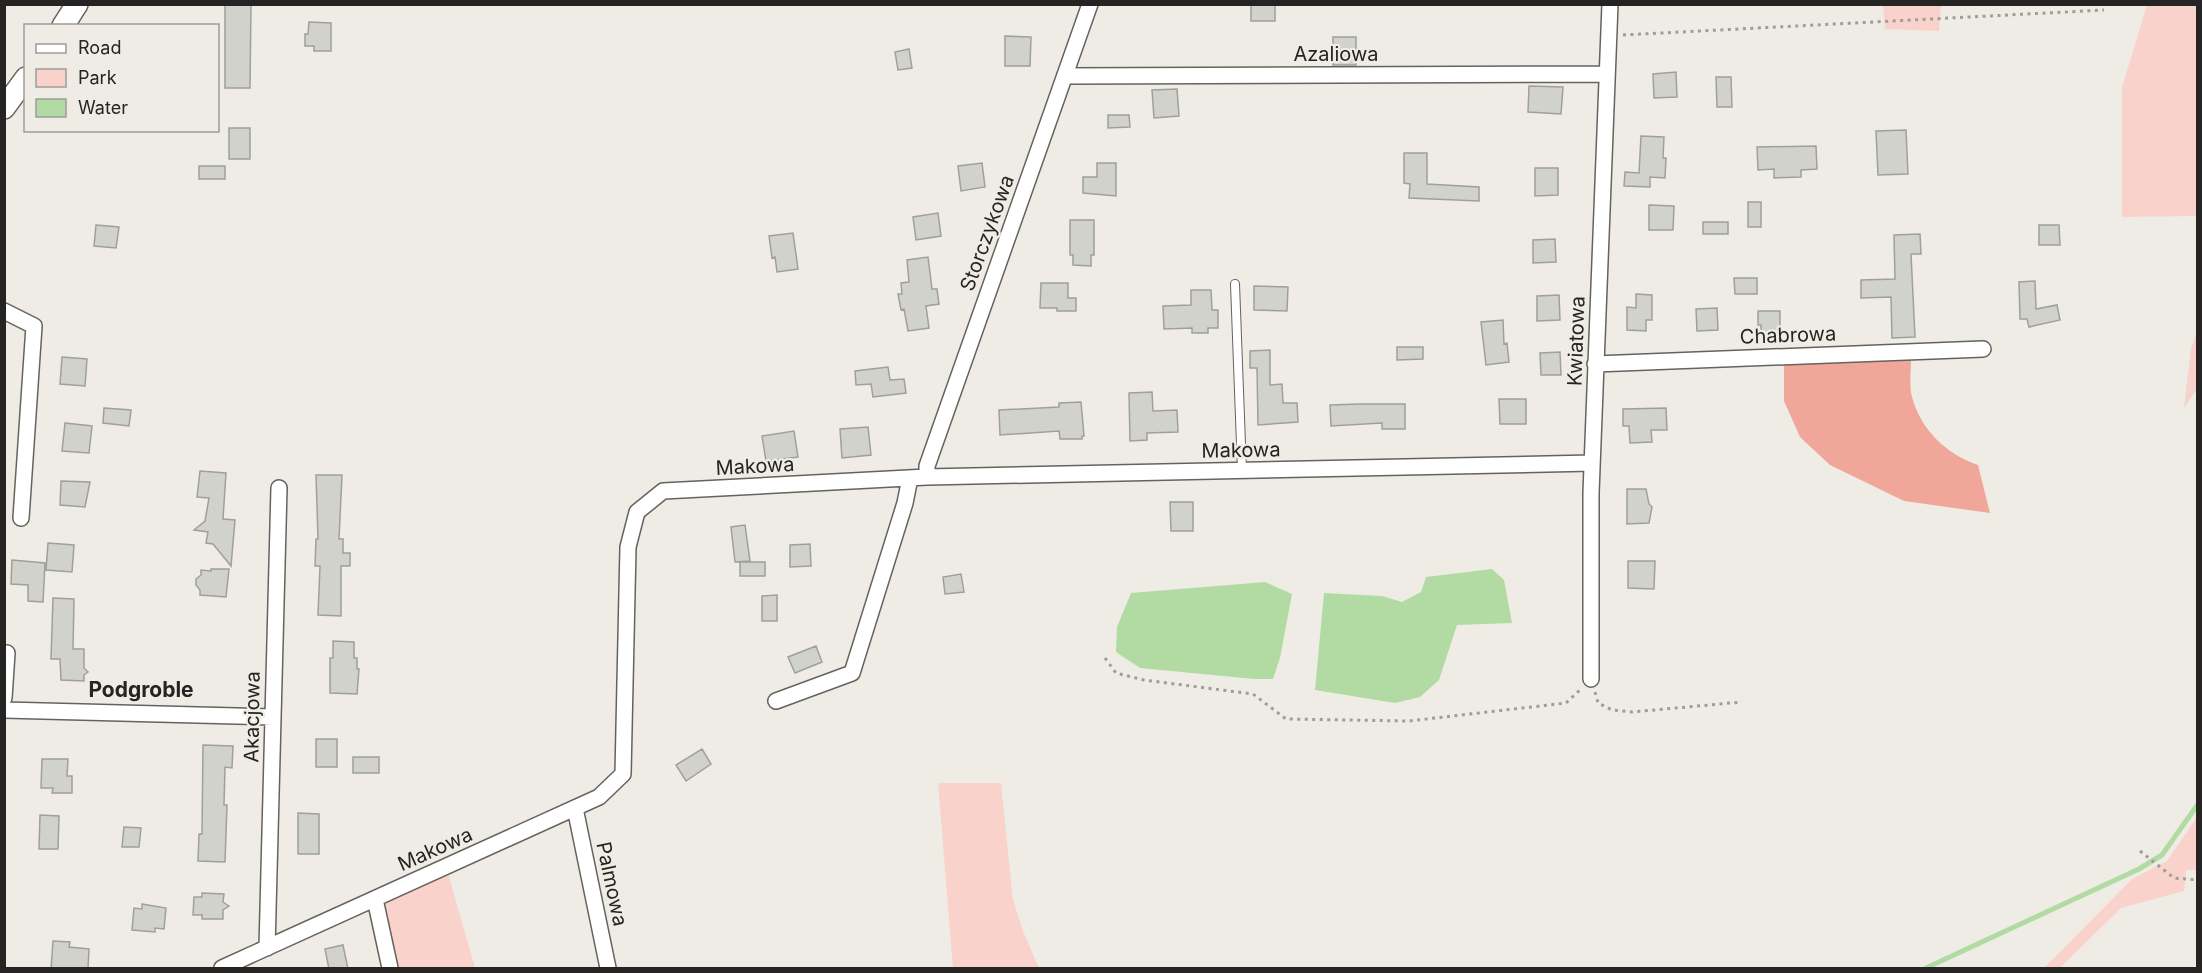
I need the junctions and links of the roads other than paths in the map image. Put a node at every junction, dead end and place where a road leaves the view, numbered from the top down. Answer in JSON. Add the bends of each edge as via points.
{"nodes":[{"id":1,"x":77,"y":4,"type":"edge"},
{"id":2,"x":1090,"y":4,"type":"edge"},
{"id":3,"x":1610,"y":4,"type":"edge"},
{"id":4,"x":64,"y":24,"type":"edge"},
{"id":5,"x":1607,"y":74,"type":"junction"},
{"id":6,"x":1065,"y":76,"type":"junction"},
{"id":7,"x":24,"y":81,"type":"edge"},
{"id":8,"x":4,"y":108,"type":"edge"},
{"id":9,"x":1235,"y":284,"type":"dead end"},
{"id":10,"x":4,"y":311,"type":"edge"},
{"id":11,"x":1983,"y":349,"type":"dead end"},
{"id":12,"x":1595,"y":364,"type":"junction"},
{"id":13,"x":1593,"y":464,"type":"junction"},
{"id":14,"x":1242,"y":471,"type":"junction"},
{"id":15,"x":927,"y":477,"type":"junction"},
{"id":16,"x":910,"y":478,"type":"junction"},
{"id":17,"x":279,"y":488,"type":"dead end"},
{"id":18,"x":21,"y":518,"type":"dead end"},
{"id":19,"x":4,"y":653,"type":"edge"},
{"id":20,"x":1592,"y":679,"type":"road end"},
{"id":21,"x":4,"y":698,"type":"edge"},
{"id":22,"x":776,"y":701,"type":"dead end"},
{"id":23,"x":4,"y":710,"type":"edge"},
{"id":24,"x":273,"y":717,"type":"junction"},
{"id":25,"x":575,"y":808,"type":"junction"},
{"id":26,"x":375,"y":899,"type":"junction"},
{"id":27,"x":267,"y":948,"type":"junction"},
{"id":28,"x":222,"y":969,"type":"edge"},
{"id":29,"x":390,"y":969,"type":"edge"},
{"id":30,"x":608,"y":969,"type":"edge"}],
"edges":[{"from":1,"to":4,"type":"street"},
{"from":2,"to":6,"type":"street","name":"Storczykowa"},
{"from":3,"to":5,"type":"street","name":"Kwiatowa"},
{"from":5,"to":6,"type":"street","name":"Azaliowa"},
{"from":5,"to":12,"type":"street","name":"Kwiatowa"},
{"from":6,"to":15,"type":"street","name":"Storczykowa","via":[[927,466]]},
{"from":7,"to":8,"type":"street"},
{"from":9,"to":14,"type":"lane"},
{"from":10,"to":18,"type":"street","via":[[34,326]]},
{"from":11,"to":12,"type":"street","name":"Chabrowa"},
{"from":12,"to":13,"type":"street","name":"Kwiatowa"},
{"from":13,"to":14,"type":"street","name":"Makowa"},
{"from":13,"to":20,"type":"street","name":"Kwiatowa"},
{"from":14,"to":15,"type":"street","name":"Makowa"},
{"from":15,"to":16,"type":"street","name":"Makowa"},
{"from":16,"to":22,"type":"street","via":[[852,673]]},
{"from":16,"to":25,"type":"street","name":"Makowa","via":[[663,491],[637,512],[628,547],[623,774],[599,797]]},
{"from":17,"to":24,"type":"street","name":"Akacjowa"},
{"from":19,"to":21,"type":"street"},
{"from":23,"to":24,"type":"street"},
{"from":24,"to":27,"type":"street","name":"Akacjowa"},
{"from":25,"to":26,"type":"street","name":"Makowa"},
{"from":25,"to":30,"type":"street","name":"Palmowa"},
{"from":26,"to":27,"type":"street","name":"Makowa"},
{"from":26,"to":29,"type":"street"},
{"from":27,"to":28,"type":"street","name":"Makowa"}]}
